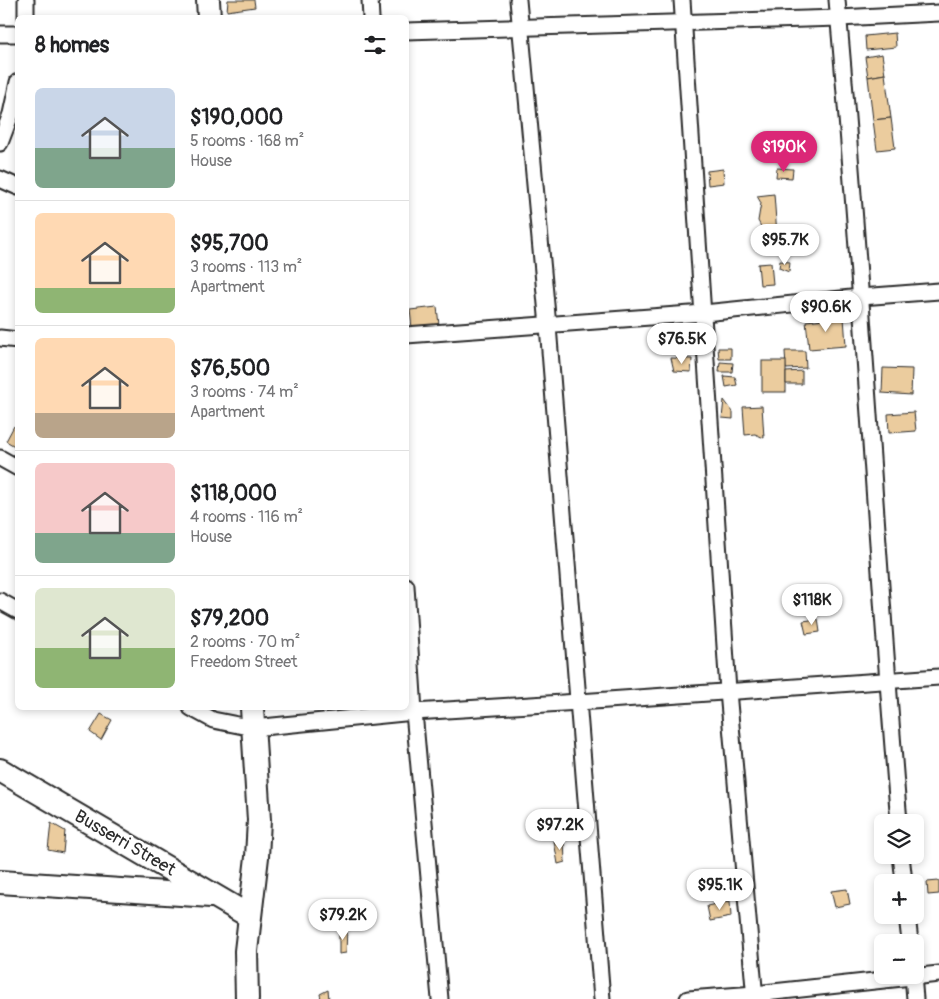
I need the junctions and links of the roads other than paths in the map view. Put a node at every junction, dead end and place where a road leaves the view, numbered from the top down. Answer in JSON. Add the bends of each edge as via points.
{"nodes":[{"id":1,"x":26,"y":0,"type":"edge"},
{"id":2,"x":208,"y":0,"type":"edge"},
{"id":3,"x":370,"y":0,"type":"edge"},
{"id":4,"x":518,"y":0,"type":"edge"},
{"id":5,"x":682,"y":0,"type":"edge"},
{"id":6,"x":837,"y":0,"type":"edge"},
{"id":7,"x":939,"y":13,"type":"edge"},
{"id":8,"x":26,"y":15,"type":"edge"},
{"id":9,"x":209,"y":15,"type":"edge"},
{"id":10,"x":371,"y":15,"type":"edge"},
{"id":11,"x":839,"y":18,"type":"junction"},
{"id":12,"x":684,"y":23,"type":"junction"},
{"id":13,"x":520,"y":28,"type":"junction"},
{"id":14,"x":409,"y":31,"type":"edge"},
{"id":15,"x":0,"y":34,"type":"edge"},
{"id":16,"x":15,"y":34,"type":"edge"},
{"id":17,"x":15,"y":96,"type":"edge"},
{"id":18,"x":0,"y":143,"type":"edge"},
{"id":19,"x":0,"y":179,"type":"edge"},
{"id":20,"x":15,"y":186,"type":"edge"},
{"id":21,"x":939,"y":291,"type":"edge"},
{"id":22,"x":861,"y":297,"type":"junction"},
{"id":23,"x":704,"y":313,"type":"junction"},
{"id":24,"x":548,"y":326,"type":"junction"},
{"id":25,"x":409,"y":336,"type":"edge"},
{"id":26,"x":0,"y":338,"type":"edge"},
{"id":27,"x":15,"y":340,"type":"edge"},
{"id":28,"x":0,"y":458,"type":"edge"},
{"id":29,"x":15,"y":466,"type":"edge"},
{"id":30,"x":0,"y":601,"type":"edge"},
{"id":31,"x":15,"y":609,"type":"edge"},
{"id":32,"x":409,"y":633,"type":"edge"},
{"id":33,"x":939,"y":677,"type":"edge"},
{"id":34,"x":887,"y":681,"type":"junction"},
{"id":35,"x":728,"y":691,"type":"junction"},
{"id":36,"x":579,"y":702,"type":"junction"},
{"id":37,"x":195,"y":710,"type":"edge"},
{"id":38,"x":414,"y":712,"type":"junction"},
{"id":39,"x":253,"y":718,"type":"edge"},
{"id":40,"x":0,"y":770,"type":"edge"},
{"id":41,"x":898,"y":814,"type":"edge"},
{"id":42,"x":0,"y":882,"type":"edge"},
{"id":43,"x":216,"y":896,"type":"junction"},
{"id":44,"x":249,"y":916,"type":"junction"},
{"id":45,"x":939,"y":974,"type":"edge"},
{"id":46,"x":924,"y":975,"type":"edge"},
{"id":47,"x":874,"y":980,"type":"edge"},
{"id":48,"x":915,"y":984,"type":"edge"},
{"id":49,"x":755,"y":996,"type":"edge"},
{"id":50,"x":247,"y":999,"type":"edge"},
{"id":51,"x":440,"y":999,"type":"edge"},
{"id":52,"x":602,"y":999,"type":"edge"},
{"id":53,"x":688,"y":999,"type":"edge"},
{"id":54,"x":916,"y":999,"type":"edge"}],
"edges":[{"from":1,"to":8,"type":"street"},
{"from":2,"to":9,"type":"street"},
{"from":3,"to":10,"type":"street"},
{"from":4,"to":13,"type":"street"},
{"from":5,"to":12,"type":"street"},
{"from":6,"to":11,"type":"street"},
{"from":7,"to":11,"type":"street"},
{"from":11,"to":12,"type":"street"},
{"from":11,"to":22,"type":"street"},
{"from":12,"to":13,"type":"street"},
{"from":12,"to":23,"type":"street"},
{"from":13,"to":14,"type":"street"},
{"from":13,"to":24,"type":"street"},
{"from":15,"to":16,"type":"street"},
{"from":17,"to":18,"type":"street"},
{"from":19,"to":20,"type":"street"},
{"from":21,"to":22,"type":"street"},
{"from":22,"to":23,"type":"street"},
{"from":22,"to":34,"type":"street"},
{"from":23,"to":24,"type":"street"},
{"from":23,"to":35,"type":"street"},
{"from":24,"to":25,"type":"street"},
{"from":24,"to":36,"type":"street"},
{"from":26,"to":27,"type":"street"},
{"from":28,"to":29,"type":"street"},
{"from":30,"to":31,"type":"street"},
{"from":32,"to":38,"type":"street"},
{"from":33,"to":34,"type":"street"},
{"from":34,"to":35,"type":"street"},
{"from":34,"to":41,"type":"street"},
{"from":35,"to":36,"type":"street"},
{"from":35,"to":49,"type":"street"},
{"from":36,"to":38,"type":"street"},
{"from":36,"to":52,"type":"street"},
{"from":37,"to":39,"type":"street","via":[[213,720]]},
{"from":38,"to":39,"type":"street"},
{"from":38,"to":51,"type":"street"},
{"from":39,"to":44,"type":"street","via":[[259,820]]},
{"from":40,"to":43,"type":"street","name":"Busserri Street"},
{"from":42,"to":43,"type":"street"},
{"from":43,"to":44,"type":"street","name":"Busserri Street"},
{"from":44,"to":50,"type":"street"},
{"from":45,"to":46,"type":"street"},
{"from":47,"to":49,"type":"street"},
{"from":48,"to":54,"type":"street"},
{"from":49,"to":53,"type":"street"}]}
